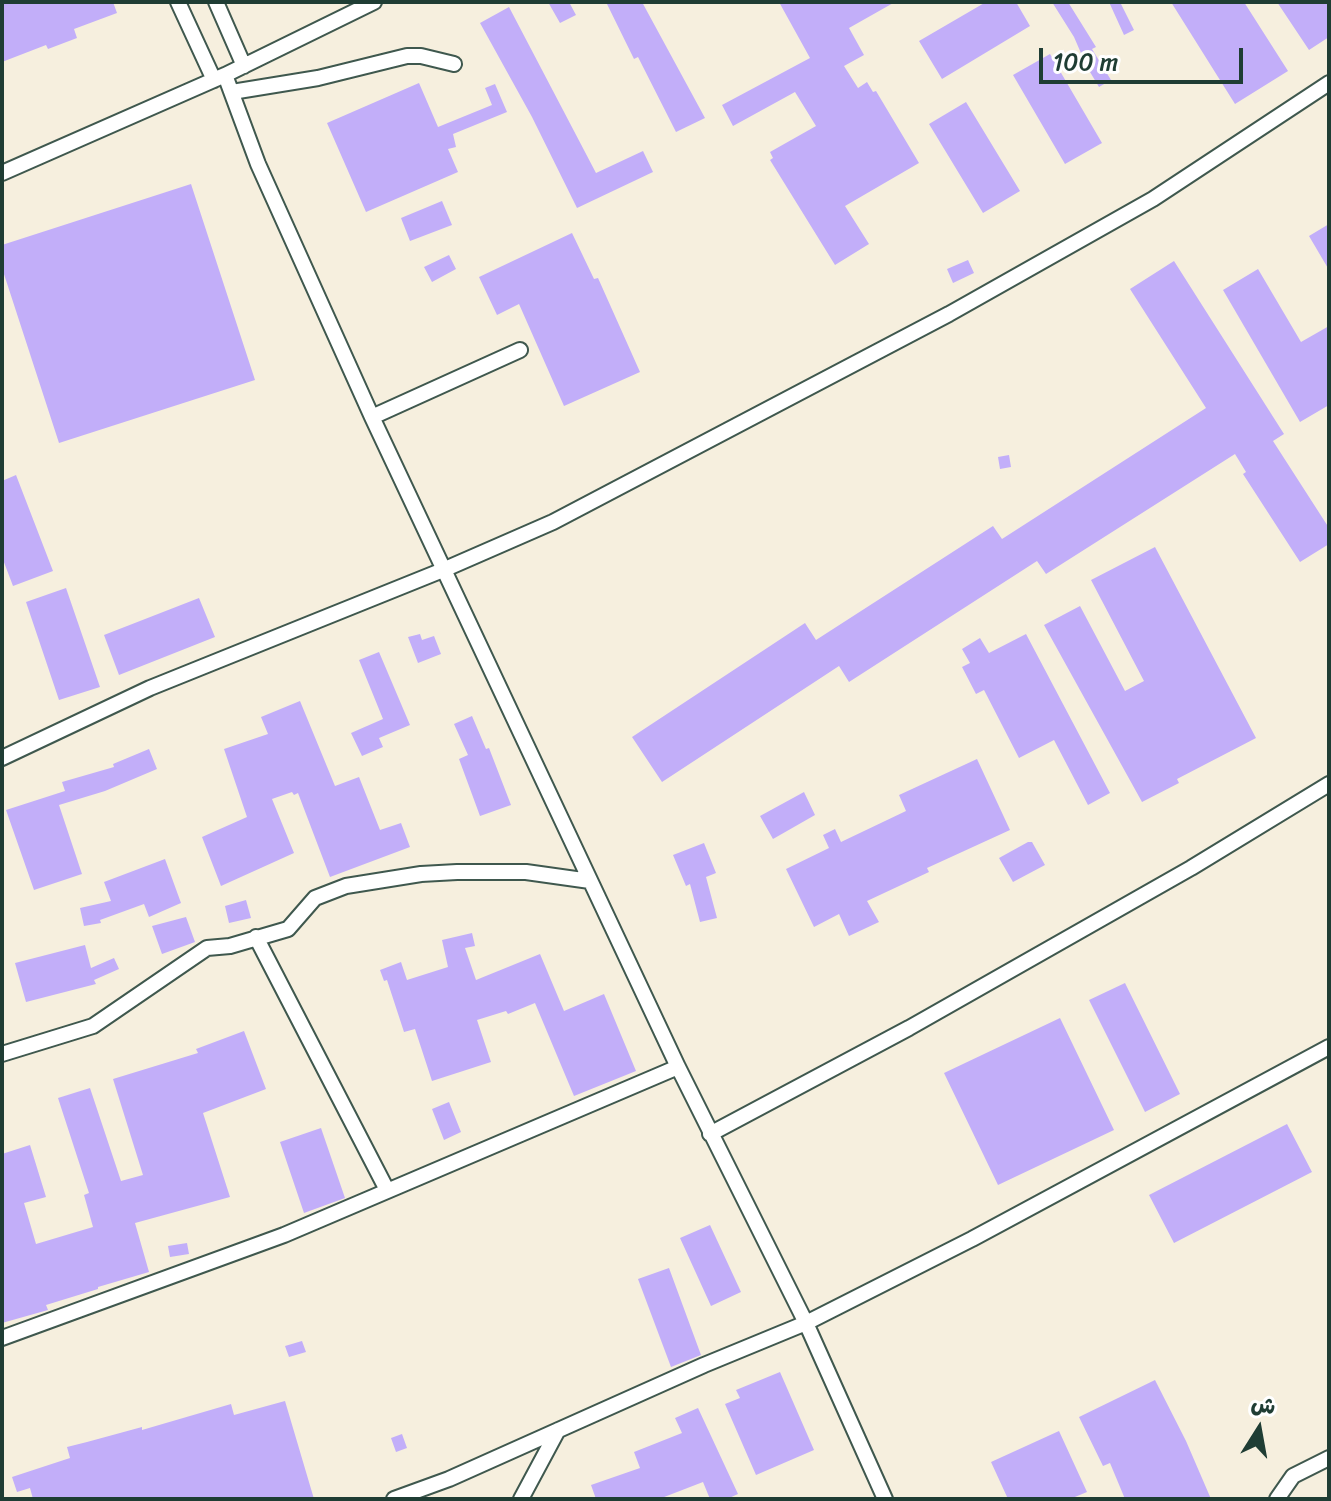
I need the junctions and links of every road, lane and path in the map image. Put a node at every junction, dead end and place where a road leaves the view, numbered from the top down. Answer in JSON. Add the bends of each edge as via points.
{"nodes":[{"id":1,"x":178,"y":2,"type":"edge"},
{"id":2,"x":216,"y":2,"type":"edge"},
{"id":3,"x":374,"y":2,"type":"edge"},
{"id":4,"x":454,"y":64,"type":"dead end"},
{"id":5,"x":244,"y":66,"type":"junction"},
{"id":6,"x":220,"y":78,"type":"junction"},
{"id":7,"x":1329,"y":83,"type":"edge"},
{"id":8,"x":232,"y":92,"type":"junction"},
{"id":9,"x":2,"y":173,"type":"edge"},
{"id":10,"x":520,"y":350,"type":"dead end"},
{"id":11,"x":372,"y":417,"type":"junction"},
{"id":12,"x":443,"y":570,"type":"junction"},
{"id":13,"x":2,"y":758,"type":"edge"},
{"id":14,"x":1329,"y":784,"type":"edge"},
{"id":15,"x":590,"y":881,"type":"junction"},
{"id":16,"x":256,"y":937,"type":"junction"},
{"id":17,"x":1329,"y":1047,"type":"edge"},
{"id":18,"x":2,"y":1054,"type":"edge"},
{"id":19,"x":678,"y":1067,"type":"junction"},
{"id":20,"x":710,"y":1134,"type":"junction"},
{"id":21,"x":387,"y":1190,"type":"junction"},
{"id":22,"x":806,"y":1323,"type":"junction"},
{"id":23,"x":2,"y":1338,"type":"edge"},
{"id":24,"x":558,"y":1430,"type":"junction"},
{"id":25,"x":1329,"y":1458,"type":"edge"},
{"id":26,"x":394,"y":1499,"type":"edge"},
{"id":27,"x":521,"y":1499,"type":"edge"},
{"id":28,"x":885,"y":1499,"type":"edge"},
{"id":29,"x":1277,"y":1499,"type":"edge"}],
"edges":[{"from":1,"to":6,"type":"street"},
{"from":2,"to":5,"type":"street"},
{"from":3,"to":5,"type":"street"},
{"from":4,"to":8,"type":"street","via":[[407,56]]},
{"from":5,"to":6,"type":"street"},
{"from":6,"to":8,"type":"street"},
{"from":6,"to":9,"type":"street"},
{"from":7,"to":12,"type":"street","via":[[1153,199],[949,314],[553,522]]},
{"from":8,"to":11,"type":"street","via":[[258,164]]},
{"from":10,"to":11,"type":"street"},
{"from":11,"to":12,"type":"street"},
{"from":12,"to":13,"type":"street","via":[[150,688]]},
{"from":12,"to":15,"type":"street"},
{"from":14,"to":20,"type":"street","via":[[909,1028]]},
{"from":15,"to":16,"type":"street","via":[[526,872],[381,880],[315,898],[288,929]]},
{"from":15,"to":19,"type":"street"},
{"from":16,"to":18,"type":"street","via":[[207,948],[93,1026]]},
{"from":16,"to":21,"type":"street"},
{"from":17,"to":22,"type":"street"},
{"from":19,"to":20,"type":"street"},
{"from":19,"to":21,"type":"street"},
{"from":20,"to":22,"type":"street"},
{"from":21,"to":23,"type":"street","via":[[284,1235]]},
{"from":22,"to":24,"type":"street"},
{"from":22,"to":28,"type":"street"},
{"from":24,"to":26,"type":"street"},
{"from":24,"to":27,"type":"street"},
{"from":25,"to":29,"type":"street","via":[[1293,1476]]}]}
